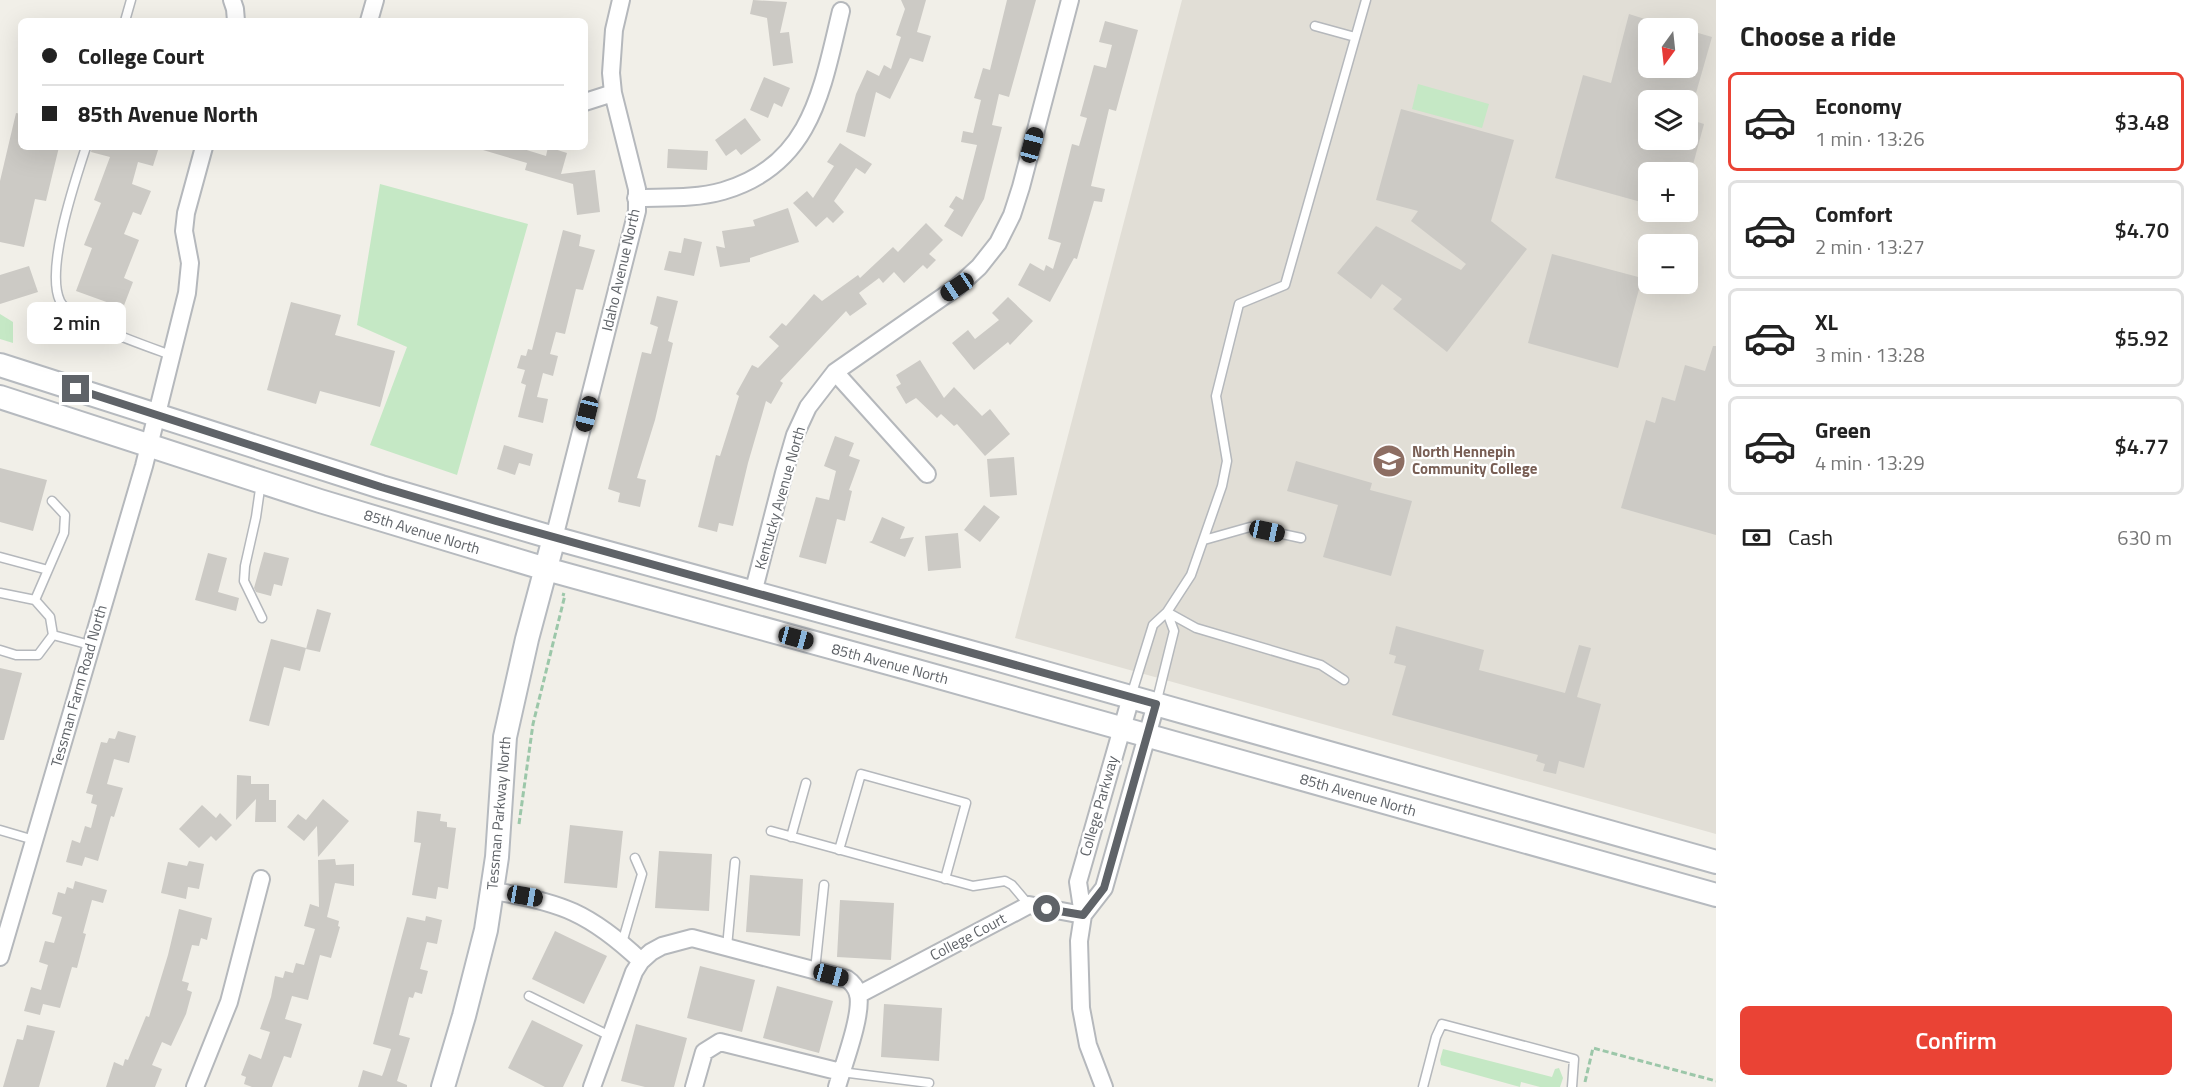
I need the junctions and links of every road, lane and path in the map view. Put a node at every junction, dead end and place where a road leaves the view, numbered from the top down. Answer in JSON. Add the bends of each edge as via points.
{"nodes":[{"id":1,"x":131,"y":0,"type":"edge"},
{"id":2,"x":232,"y":0,"type":"edge"},
{"id":3,"x":375,"y":0,"type":"edge"},
{"id":4,"x":621,"y":0,"type":"edge"},
{"id":5,"x":1070,"y":0,"type":"edge"},
{"id":6,"x":1366,"y":0,"type":"edge"},
{"id":7,"x":841,"y":11,"type":"dead end"},
{"id":8,"x":126,"y":18,"type":"edge"},
{"id":9,"x":236,"y":18,"type":"edge"},
{"id":10,"x":370,"y":18,"type":"edge"},
{"id":11,"x":1315,"y":26,"type":"dead end"},
{"id":12,"x":1355,"y":37,"type":"junction"},
{"id":13,"x":614,"y":93,"type":"junction"},
{"id":14,"x":588,"y":101,"type":"edge"},
{"id":15,"x":85,"y":150,"type":"edge"},
{"id":16,"x":203,"y":150,"type":"edge"},
{"id":17,"x":636,"y":198,"type":"junction"},
{"id":18,"x":171,"y":356,"type":"junction"},
{"id":19,"x":0,"y":365,"type":"edge"},
{"id":20,"x":835,"y":372,"type":"junction"},
{"id":21,"x":0,"y":397,"type":"edge"},
{"id":22,"x":156,"y":415,"type":"junction"},
{"id":23,"x":148,"y":446,"type":"junction"},
{"id":24,"x":927,"y":474,"type":"dead end"},
{"id":25,"x":262,"y":482,"type":"junction"},
{"id":26,"x":52,"y":501,"type":"dead end"},
{"id":27,"x":554,"y":538,"type":"junction"},
{"id":28,"x":1302,"y":538,"type":"dead end"},
{"id":29,"x":1204,"y":540,"type":"junction"},
{"id":30,"x":0,"y":557,"type":"edge"},
{"id":31,"x":546,"y":569,"type":"junction"},
{"id":32,"x":48,"y":570,"type":"junction"},
{"id":33,"x":0,"y":593,"type":"edge"},
{"id":34,"x":753,"y":593,"type":"junction"},
{"id":35,"x":565,"y":595,"type":"dead end"},
{"id":36,"x":35,"y":600,"type":"junction"},
{"id":37,"x":1167,"y":612,"type":"junction"},
{"id":38,"x":262,"y":618,"type":"dead end"},
{"id":39,"x":53,"y":635,"type":"junction"},
{"id":40,"x":90,"y":645,"type":"junction"},
{"id":41,"x":0,"y":650,"type":"edge"},
{"id":42,"x":1344,"y":680,"type":"dead end"},
{"id":43,"x":1131,"y":697,"type":"junction"},
{"id":44,"x":1156,"y":704,"type":"junction"},
{"id":45,"x":1121,"y":729,"type":"junction"},
{"id":46,"x":1146,"y":735,"type":"junction"},
{"id":47,"x":806,"y":783,"type":"dead end"},
{"id":48,"x":1388,"y":803,"type":"junction"},
{"id":49,"x":519,"y":829,"type":"dead end"},
{"id":50,"x":0,"y":830,"type":"edge"},
{"id":51,"x":771,"y":831,"type":"dead end"},
{"id":52,"x":791,"y":837,"type":"junction"},
{"id":53,"x":34,"y":840,"type":"junction"},
{"id":54,"x":840,"y":850,"type":"junction"},
{"id":55,"x":635,"y":858,"type":"dead end"},
{"id":56,"x":735,"y":862,"type":"dead end"},
{"id":57,"x":1716,"y":862,"type":"edge"},
{"id":58,"x":261,"y":879,"type":"dead end"},
{"id":59,"x":945,"y":879,"type":"junction"},
{"id":60,"x":824,"y":885,"type":"dead end"},
{"id":61,"x":493,"y":891,"type":"junction"},
{"id":62,"x":1716,"y":895,"type":"edge"},
{"id":63,"x":1029,"y":905,"type":"junction"},
{"id":64,"x":1716,"y":908,"type":"edge"},
{"id":65,"x":1083,"y":915,"type":"junction"},
{"id":66,"x":622,"y":943,"type":"junction"},
{"id":67,"x":727,"y":947,"type":"junction"},
{"id":68,"x":0,"y":957,"type":"edge"},
{"id":69,"x":641,"y":961,"type":"junction"},
{"id":70,"x":815,"y":970,"type":"junction"},
{"id":71,"x":858,"y":995,"type":"junction"},
{"id":72,"x":529,"y":996,"type":"dead end"},
{"id":73,"x":610,"y":1036,"type":"junction"},
{"id":74,"x":839,"y":1080,"type":"edge"},
{"id":75,"x":1716,"y":1082,"type":"edge"},
{"id":76,"x":929,"y":1083,"type":"dead end"},
{"id":77,"x":195,"y":1087,"type":"edge"},
{"id":78,"x":442,"y":1087,"type":"edge"},
{"id":79,"x":592,"y":1087,"type":"edge"},
{"id":80,"x":694,"y":1087,"type":"edge"},
{"id":81,"x":1104,"y":1087,"type":"edge"},
{"id":82,"x":1423,"y":1087,"type":"edge"},
{"id":83,"x":1572,"y":1087,"type":"edge"},
{"id":84,"x":1584,"y":1087,"type":"edge"}],
"edges":[{"from":1,"to":8,"type":"lane"},
{"from":2,"to":9,"type":"street"},
{"from":3,"to":10,"type":"street"},
{"from":4,"to":13,"type":"street","name":"Idaho Avenue North","via":[[611,51]]},
{"from":5,"to":20,"type":"street","name":"Kentucky Avenue North","via":[[1021,186],[998,243],[957,287]]},
{"from":6,"to":12,"type":"lane"},
{"from":7,"to":17,"type":"street","via":[[821,93],[795,144],[774,165],[723,192]]},
{"from":11,"to":12,"type":"lane"},
{"from":12,"to":29,"type":"lane","via":[[1285,285],[1239,304],[1216,396],[1227,461]]},
{"from":13,"to":14,"type":"street"},
{"from":13,"to":17,"type":"street","name":"Idaho Avenue North"},
{"from":15,"to":18,"type":"lane","via":[[57,254],[60,302],[76,316]]},
{"from":16,"to":18,"type":"street","name":"Tessman Farm Road North","via":[[186,213],[189,276]]},
{"from":17,"to":27,"type":"street","name":"Idaho Avenue North","via":[[633,232]]},
{"from":18,"to":22,"type":"street","name":"Tessman Farm Road North"},
{"from":19,"to":22,"type":"main road","name":"85th Avenue North"},
{"from":20,"to":24,"type":"street"},
{"from":20,"to":34,"type":"street","name":"Kentucky Avenue North","via":[[808,407],[795,435]]},
{"from":21,"to":23,"type":"main road","name":"85th Avenue North"},
{"from":22,"to":23,"type":"street","name":"Tessman Farm Road North"},
{"from":22,"to":27,"type":"main road","name":"85th Avenue North"},
{"from":23,"to":25,"type":"main road","name":"85th Avenue North"},
{"from":23,"to":40,"type":"street","name":"Tessman Farm Road North"},
{"from":25,"to":31,"type":"main road","name":"85th Avenue North"},
{"from":25,"to":38,"type":"lane","via":[[244,581]]},
{"from":26,"to":32,"type":"lane","via":[[65,515],[64,533]]},
{"from":27,"to":31,"type":"main road","name":"Tessman Parkway North"},
{"from":27,"to":34,"type":"main road","name":"85th Avenue North"},
{"from":28,"to":29,"type":"lane","via":[[1250,527]]},
{"from":29,"to":37,"type":"lane","via":[[1191,575]]},
{"from":30,"to":32,"type":"lane"},
{"from":31,"to":45,"type":"main road","name":"85th Avenue North"},
{"from":31,"to":61,"type":"main road","name":"Tessman Parkway North","via":[[506,737]]},
{"from":32,"to":36,"type":"lane"},
{"from":33,"to":36,"type":"lane"},
{"from":34,"to":43,"type":"main road","name":"85th Avenue North"},
{"from":35,"to":49,"type":"path","via":[[533,724]]},
{"from":36,"to":39,"type":"lane","via":[[50,617]]},
{"from":37,"to":42,"type":"lane","via":[[1196,628],[1321,665]]},
{"from":37,"to":43,"type":"lane","via":[[1154,625]]},
{"from":37,"to":44,"type":"lane","via":[[1174,631]]},
{"from":39,"to":40,"type":"lane"},
{"from":39,"to":41,"type":"lane","via":[[38,655]]},
{"from":40,"to":53,"type":"street","name":"Tessman Farm Road North"},
{"from":43,"to":44,"type":"main road","name":"85th Avenue North"},
{"from":43,"to":45,"type":"street","name":"College Parkway"},
{"from":44,"to":46,"type":"street","name":"College Parkway"},
{"from":44,"to":57,"type":"main road","name":"85th Avenue North"},
{"from":45,"to":46,"type":"main road","name":"85th Avenue North"},
{"from":45,"to":65,"type":"street","name":"College Parkway","via":[[1078,882]]},
{"from":46,"to":48,"type":"main road","name":"85th Avenue North"},
{"from":46,"to":65,"type":"street","name":"College Parkway","via":[[1104,888]]},
{"from":47,"to":52,"type":"lane"},
{"from":48,"to":62,"type":"main road","name":"85th Avenue North"},
{"from":48,"to":64,"type":"main road","via":[[1430,827]]},
{"from":50,"to":53,"type":"lane"},
{"from":51,"to":52,"type":"lane"},
{"from":52,"to":54,"type":"lane"},
{"from":53,"to":68,"type":"street","name":"Tessman Farm Road North"},
{"from":54,"to":59,"type":"lane"},
{"from":54,"to":59,"type":"lane","via":[[861,774],[966,803]]},
{"from":55,"to":66,"type":"lane","via":[[642,874]]},
{"from":56,"to":67,"type":"lane"},
{"from":58,"to":77,"type":"street","via":[[229,1002]]},
{"from":59,"to":63,"type":"lane","via":[[973,886],[1005,880]]},
{"from":60,"to":70,"type":"lane"},
{"from":61,"to":66,"type":"street","via":[[564,906]]},
{"from":61,"to":78,"type":"main road","name":"Tessman Parkway North","via":[[464,1016]]},
{"from":63,"to":65,"type":"street"},
{"from":63,"to":71,"type":"street","name":"College Court"},
{"from":65,"to":81,"type":"street","name":"College Parkway","via":[[1078,941],[1081,1008],[1088,1045]]},
{"from":66,"to":69,"type":"street"},
{"from":67,"to":69,"type":"street","via":[[692,938],[662,946]]},
{"from":67,"to":70,"type":"street"},
{"from":69,"to":73,"type":"street"},
{"from":70,"to":71,"type":"street","via":[[847,979],[855,985]]},
{"from":71,"to":74,"type":"street","via":[[859,1010]]},
{"from":72,"to":73,"type":"lane"},
{"from":73,"to":79,"type":"street"},
{"from":74,"to":76,"type":"lane"},
{"from":74,"to":80,"type":"street","via":[[720,1042],[704,1052]]},
{"from":75,"to":84,"type":"path","via":[[1593,1048]]},
{"from":82,"to":83,"type":"lane","via":[[1442,1024],[1574,1059]]}]}
